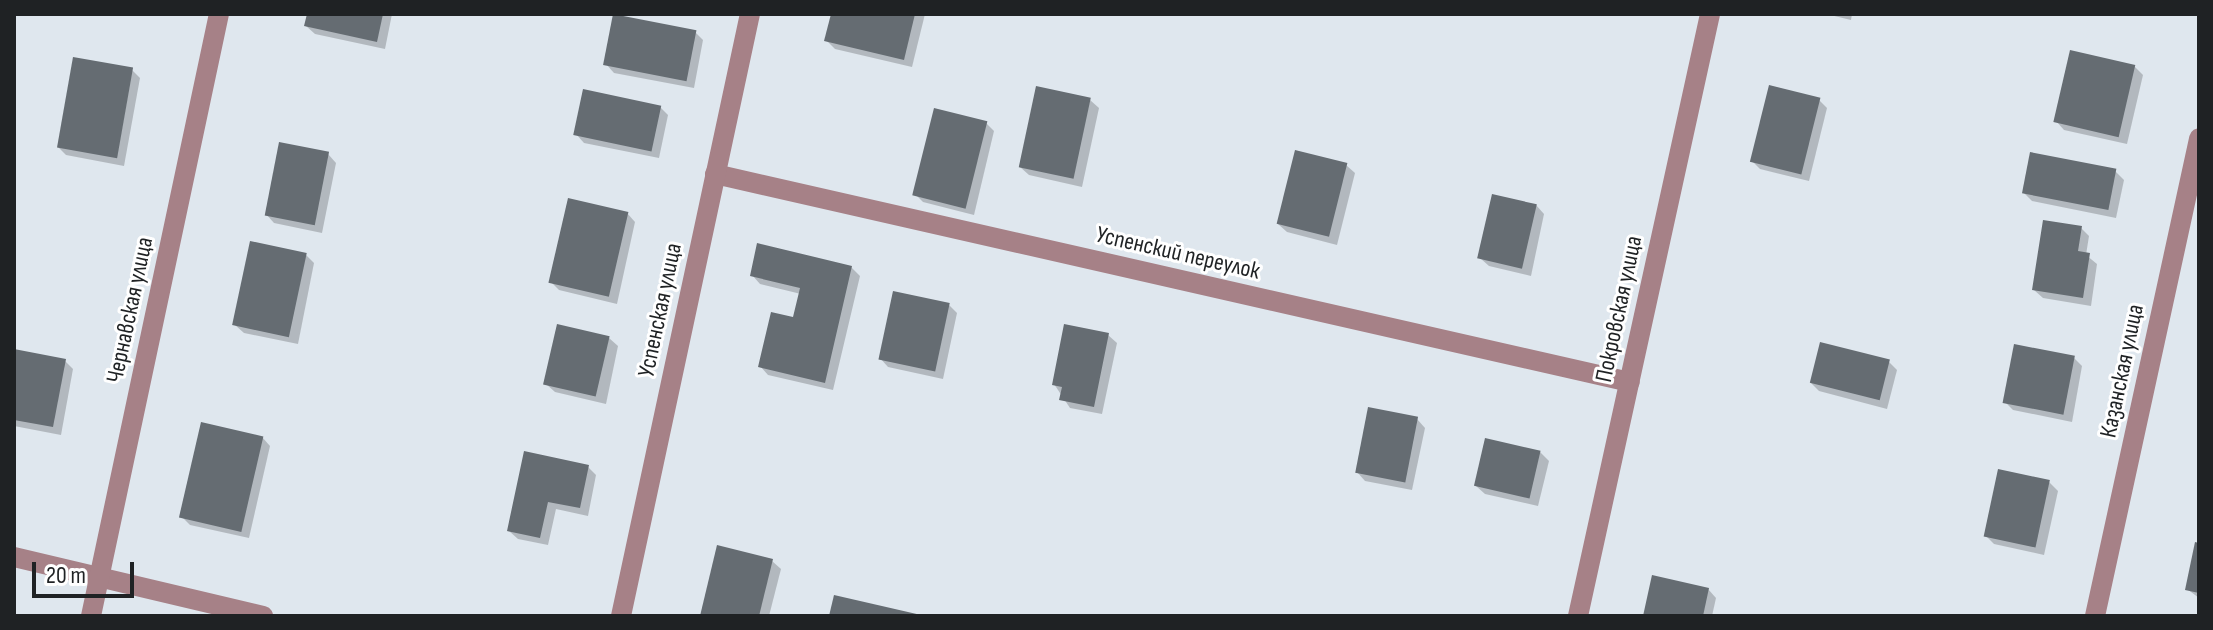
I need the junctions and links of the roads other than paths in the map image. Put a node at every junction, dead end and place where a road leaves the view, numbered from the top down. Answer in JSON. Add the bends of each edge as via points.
{"nodes":[{"id":1,"x":219,"y":14,"type":"edge"},
{"id":2,"x":750,"y":14,"type":"edge"},
{"id":3,"x":1710,"y":14,"type":"edge"},
{"id":4,"x":2199,"y":138,"type":"edge"},
{"id":5,"x":715,"y":174,"type":"junction"},
{"id":6,"x":1630,"y":382,"type":"junction"},
{"id":7,"x":14,"y":557,"type":"edge"},
{"id":8,"x":100,"y":577,"type":"junction"},
{"id":9,"x":91,"y":616,"type":"edge"},
{"id":10,"x":263,"y":616,"type":"edge"},
{"id":11,"x":621,"y":616,"type":"edge"},
{"id":12,"x":1578,"y":616,"type":"edge"},
{"id":13,"x":2095,"y":616,"type":"edge"}],
"edges":[{"from":1,"to":8,"type":"street","name":"Чернавская улица"},
{"from":2,"to":5,"type":"street","name":"Успенская улица"},
{"from":3,"to":6,"type":"street","name":"Покровская улица"},
{"from":4,"to":13,"type":"street","name":"Казанская улица"},
{"from":5,"to":6,"type":"street","name":"Успенский переулок"},
{"from":5,"to":11,"type":"street","name":"Успенская улица"},
{"from":6,"to":12,"type":"street","name":"Покровская улица"},
{"from":7,"to":8,"type":"street"},
{"from":8,"to":9,"type":"street","name":"Чернавская улица"},
{"from":8,"to":10,"type":"street"}]}
